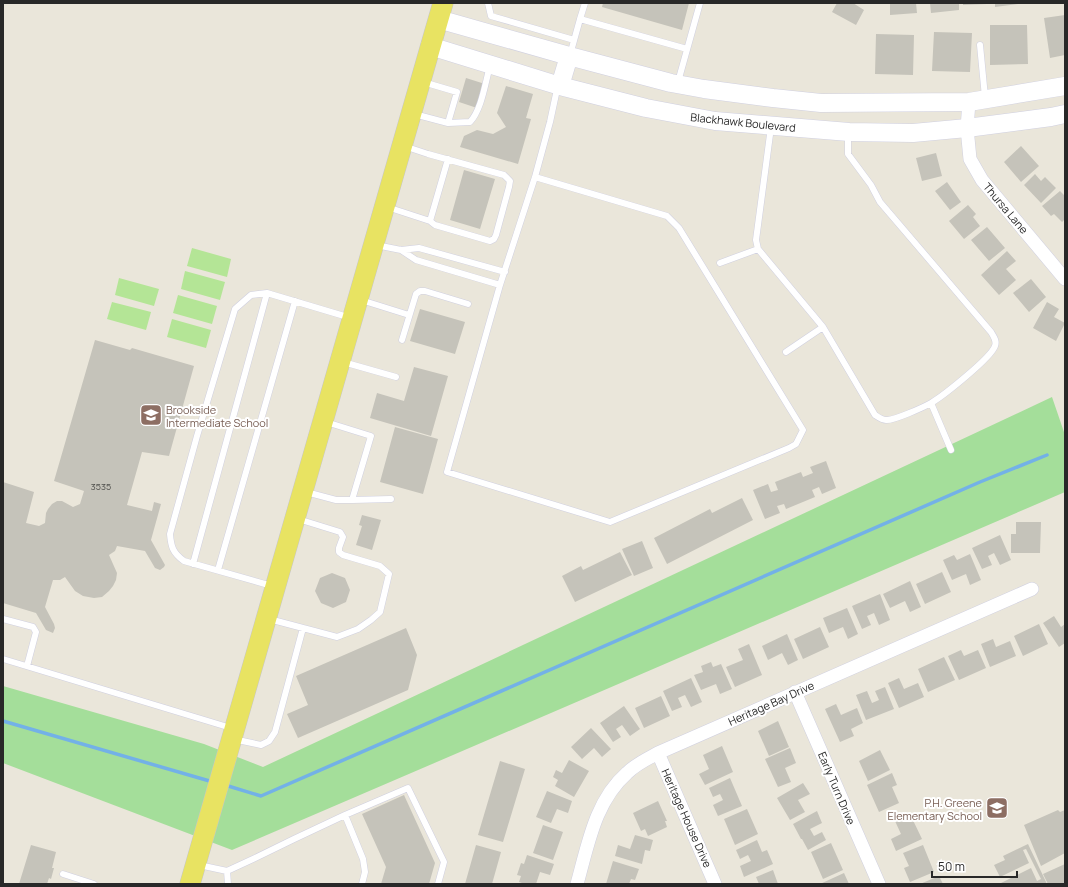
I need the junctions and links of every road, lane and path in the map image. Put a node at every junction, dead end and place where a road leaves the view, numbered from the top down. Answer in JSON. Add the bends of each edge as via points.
{"nodes":[{"id":1,"x":488,"y":3,"type":"edge"},
{"id":2,"x":585,"y":3,"type":"edge"},
{"id":3,"x":700,"y":3,"type":"edge"},
{"id":4,"x":440,"y":11,"type":"edge"},
{"id":5,"x":580,"y":19,"type":"junction"},
{"id":6,"x":980,"y":45,"type":"dead end"},
{"id":7,"x":430,"y":46,"type":"junction"},
{"id":8,"x":572,"y":48,"type":"junction"},
{"id":9,"x":687,"y":49,"type":"junction"},
{"id":10,"x":491,"y":65,"type":"junction"},
{"id":11,"x":420,"y":82,"type":"junction"},
{"id":12,"x":677,"y":84,"type":"junction"},
{"id":13,"x":560,"y":86,"type":"junction"},
{"id":14,"x":1065,"y":86,"type":"edge"},
{"id":15,"x":773,"y":98,"type":"junction"},
{"id":16,"x":977,"y":101,"type":"junction"},
{"id":17,"x":411,"y":113,"type":"junction"},
{"id":18,"x":1065,"y":114,"type":"edge"},
{"id":19,"x":448,"y":123,"type":"junction"},
{"id":20,"x":771,"y":126,"type":"junction"},
{"id":21,"x":967,"y":128,"type":"junction"},
{"id":22,"x":849,"y":132,"type":"junction"},
{"id":23,"x":402,"y":145,"type":"junction"},
{"id":24,"x":448,"y":159,"type":"junction"},
{"id":25,"x":535,"y":177,"type":"junction"},
{"id":26,"x":384,"y":206,"type":"junction"},
{"id":27,"x":430,"y":221,"type":"junction"},
{"id":28,"x":373,"y":244,"type":"junction"},
{"id":29,"x":758,"y":249,"type":"junction"},
{"id":30,"x":401,"y":250,"type":"junction"},
{"id":31,"x":720,"y":263,"type":"dead end"},
{"id":32,"x":481,"y":265,"type":"junction"},
{"id":33,"x":504,"y":272,"type":"junction"},
{"id":34,"x":478,"y":278,"type":"junction"},
{"id":35,"x":1065,"y":279,"type":"edge"},
{"id":36,"x":500,"y":285,"type":"junction"},
{"id":37,"x":267,"y":293,"type":"junction"},
{"id":38,"x":295,"y":301,"type":"junction"},
{"id":39,"x":468,"y":304,"type":"dead end"},
{"id":40,"x":355,"y":309,"type":"junction"},
{"id":41,"x":409,"y":315,"type":"junction"},
{"id":42,"x":823,"y":327,"type":"junction"},
{"id":43,"x":402,"y":340,"type":"dead end"},
{"id":44,"x":786,"y":352,"type":"dead end"},
{"id":45,"x":340,"y":361,"type":"junction"},
{"id":46,"x":396,"y":377,"type":"dead end"},
{"id":47,"x":931,"y":403,"type":"junction"},
{"id":48,"x":323,"y":421,"type":"junction"},
{"id":49,"x":951,"y":450,"type":"dead end"},
{"id":50,"x":303,"y":491,"type":"junction"},
{"id":51,"x":391,"y":499,"type":"dead end"},
{"id":52,"x":352,"y":500,"type":"junction"},
{"id":53,"x":295,"y":518,"type":"junction"},
{"id":54,"x":193,"y":564,"type":"junction"},
{"id":55,"x":218,"y":570,"type":"junction"},
{"id":56,"x":275,"y":587,"type":"junction"},
{"id":57,"x":1032,"y":589,"type":"dead end"},
{"id":58,"x":3,"y":618,"type":"edge"},
{"id":59,"x":266,"y":618,"type":"junction"},
{"id":60,"x":303,"y":628,"type":"junction"},
{"id":61,"x":3,"y":659,"type":"edge"},
{"id":62,"x":27,"y":666,"type":"junction"},
{"id":63,"x":795,"y":692,"type":"junction"},
{"id":64,"x":231,"y":741,"type":"junction"},
{"id":65,"x":658,"y":753,"type":"junction"},
{"id":66,"x":345,"y":815,"type":"junction"},
{"id":67,"x":196,"y":864,"type":"junction"},
{"id":68,"x":227,"y":871,"type":"junction"},
{"id":69,"x":62,"y":874,"type":"dead end"},
{"id":70,"x":94,"y":884,"type":"edge"},
{"id":71,"x":190,"y":884,"type":"edge"},
{"id":72,"x":230,"y":884,"type":"edge"},
{"id":73,"x":362,"y":884,"type":"edge"},
{"id":74,"x":438,"y":884,"type":"edge"},
{"id":75,"x":577,"y":884,"type":"edge"},
{"id":76,"x":715,"y":884,"type":"edge"},
{"id":77,"x":879,"y":884,"type":"edge"}],
"edges":[{"from":1,"to":8,"type":"lane","via":[[491,16]]},
{"from":2,"to":5,"type":"lane"},
{"from":3,"to":9,"type":"lane"},
{"from":4,"to":7,"type":"main road"},
{"from":4,"to":8,"type":"main road"},
{"from":5,"to":8,"type":"lane"},
{"from":5,"to":9,"type":"lane"},
{"from":6,"to":16,"type":"lane"},
{"from":7,"to":10,"type":"main road","name":"Blackhawk Boulevard"},
{"from":7,"to":11,"type":"main road"},
{"from":8,"to":12,"type":"main road"},
{"from":8,"to":13,"type":"main road"},
{"from":9,"to":12,"type":"lane"},
{"from":10,"to":13,"type":"main road","name":"Blackhawk Boulevard"},
{"from":10,"to":19,"type":"lane","via":[[476,116],[470,122]]},
{"from":11,"to":17,"type":"main road"},
{"from":11,"to":19,"type":"lane","via":[[458,92]]},
{"from":12,"to":15,"type":"main road"},
{"from":13,"to":20,"type":"main road","name":"Blackhawk Boulevard","via":[[646,108],[715,121]]},
{"from":13,"to":25,"type":"lane"},
{"from":14,"to":16,"type":"main road"},
{"from":15,"to":16,"type":"main road","via":[[820,103]]},
{"from":15,"to":20,"type":"main road"},
{"from":16,"to":21,"type":"street","name":"Thursa Lane"},
{"from":17,"to":19,"type":"lane"},
{"from":17,"to":23,"type":"main road"},
{"from":18,"to":21,"type":"main road","name":"Blackhawk Boulevard"},
{"from":20,"to":22,"type":"main road","name":"Blackhawk Boulevard"},
{"from":20,"to":29,"type":"lane","via":[[756,240]]},
{"from":21,"to":22,"type":"main road","name":"Blackhawk Boulevard","via":[[913,133]]},
{"from":21,"to":35,"type":"street","name":"Thursa Lane","via":[[970,159],[982,180]]},
{"from":22,"to":47,"type":"lane","via":[[848,154],[880,202],[996,341],[988,357]]},
{"from":23,"to":24,"type":"lane"},
{"from":23,"to":26,"type":"main road"},
{"from":24,"to":27,"type":"lane"},
{"from":24,"to":27,"type":"lane","via":[[504,174],[510,181],[496,235],[490,241]]},
{"from":25,"to":33,"type":"lane"},
{"from":25,"to":36,"type":"lane","via":[[667,216],[679,228],[803,430],[796,444],[610,522],[447,472]]},
{"from":26,"to":27,"type":"lane"},
{"from":26,"to":28,"type":"main road"},
{"from":28,"to":30,"type":"lane"},
{"from":28,"to":40,"type":"main road"},
{"from":29,"to":31,"type":"lane"},
{"from":29,"to":42,"type":"lane"},
{"from":30,"to":32,"type":"lane","via":[[419,248]]},
{"from":30,"to":34,"type":"lane","via":[[416,260]]},
{"from":32,"to":33,"type":"lane"},
{"from":32,"to":34,"type":"lane"},
{"from":33,"to":36,"type":"lane"},
{"from":34,"to":36,"type":"lane"},
{"from":37,"to":38,"type":"lane"},
{"from":37,"to":54,"type":"lane"},
{"from":37,"to":54,"type":"lane","via":[[250,295],[235,310],[170,534],[176,556]]},
{"from":38,"to":40,"type":"lane"},
{"from":38,"to":55,"type":"lane"},
{"from":39,"to":41,"type":"lane","via":[[420,291],[416,294]]},
{"from":40,"to":41,"type":"lane"},
{"from":40,"to":45,"type":"main road"},
{"from":41,"to":43,"type":"lane"},
{"from":42,"to":44,"type":"lane"},
{"from":42,"to":47,"type":"lane","via":[[878,418],[892,419]]},
{"from":45,"to":46,"type":"lane"},
{"from":45,"to":48,"type":"main road"},
{"from":47,"to":49,"type":"lane"},
{"from":48,"to":50,"type":"main road"},
{"from":48,"to":52,"type":"lane","via":[[371,436]]},
{"from":50,"to":52,"type":"lane","via":[[336,500]]},
{"from":50,"to":53,"type":"main road"},
{"from":51,"to":52,"type":"lane"},
{"from":53,"to":56,"type":"main road"},
{"from":53,"to":60,"type":"lane","via":[[340,532],[343,537],[339,552],[380,566],[389,574],[380,612],[358,629],[337,637]]},
{"from":54,"to":55,"type":"lane"},
{"from":55,"to":56,"type":"lane"},
{"from":56,"to":59,"type":"main road"},
{"from":57,"to":63,"type":"street","name":"Heritage Bay Drive"},
{"from":58,"to":62,"type":"lane","via":[[33,626],[36,632]]},
{"from":59,"to":60,"type":"lane"},
{"from":59,"to":64,"type":"main road"},
{"from":60,"to":64,"type":"lane","via":[[272,737],[261,745]]},
{"from":61,"to":62,"type":"lane"},
{"from":62,"to":64,"type":"lane"},
{"from":63,"to":65,"type":"street","name":"Heritage Bay Drive"},
{"from":63,"to":77,"type":"street","name":"Early Turn Drive"},
{"from":64,"to":67,"type":"main road"},
{"from":65,"to":75,"type":"street","name":"Heritage Bay Drive","via":[[626,773],[605,799],[595,821]]},
{"from":65,"to":76,"type":"street","name":"Heritage House Drive"},
{"from":66,"to":68,"type":"lane"},
{"from":66,"to":73,"type":"lane","via":[[363,859],[365,872]]},
{"from":66,"to":74,"type":"lane","via":[[408,788],[444,862]]},
{"from":67,"to":68,"type":"lane"},
{"from":67,"to":71,"type":"main road"},
{"from":68,"to":72,"type":"lane"},
{"from":69,"to":70,"type":"lane"}]}
